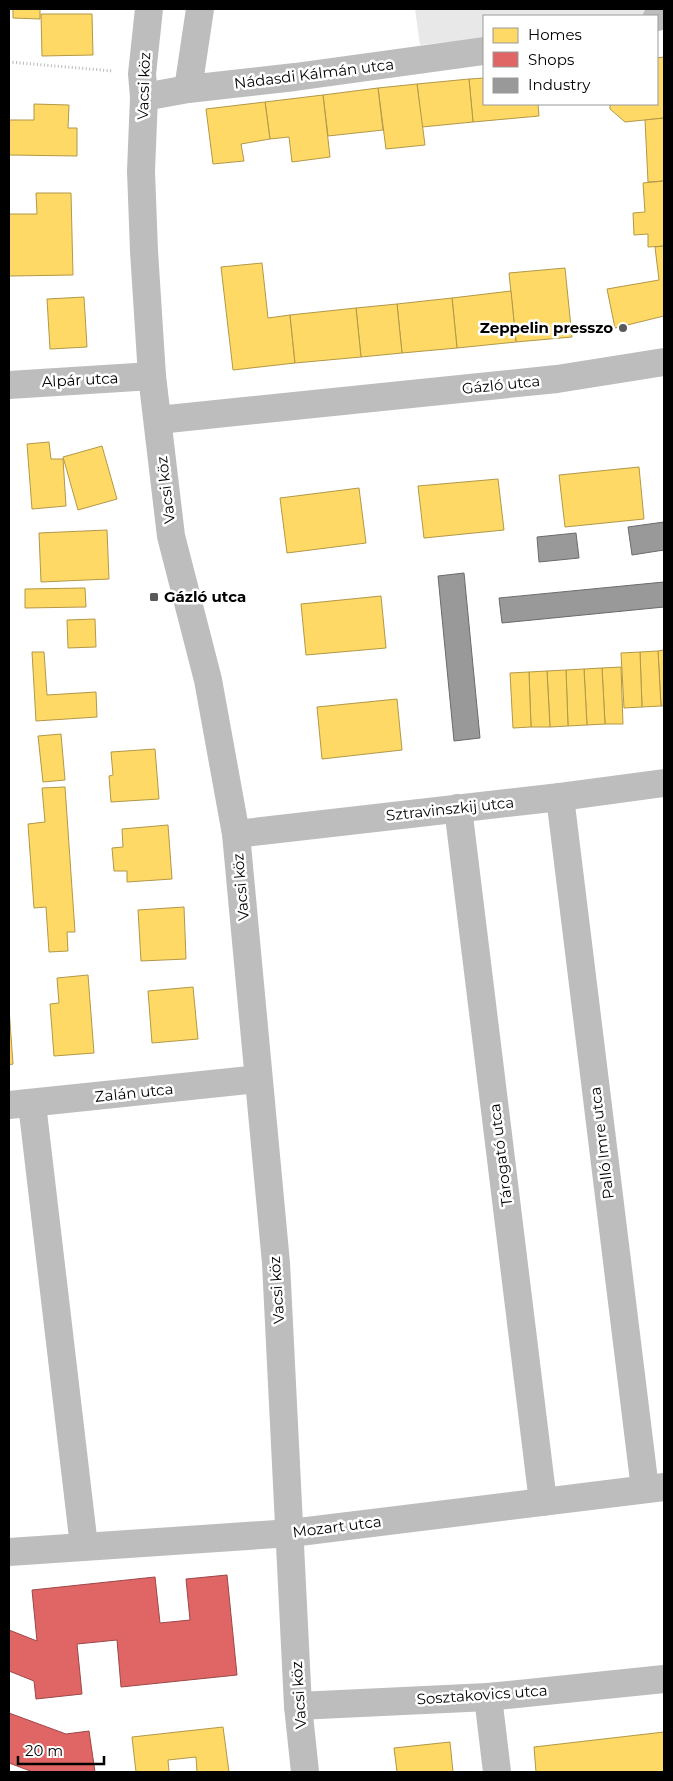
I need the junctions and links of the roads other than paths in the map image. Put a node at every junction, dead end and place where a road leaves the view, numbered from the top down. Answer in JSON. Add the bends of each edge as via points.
{"nodes":[{"id":1,"x":149,"y":9,"type":"edge"},
{"id":2,"x":200,"y":9,"type":"edge"},
{"id":3,"x":483,"y":51,"type":"edge"},
{"id":4,"x":143,"y":85,"type":"junction"},
{"id":5,"x":188,"y":89,"type":"junction"},
{"id":6,"x":664,"y":362,"type":"edge"},
{"id":7,"x":152,"y":376,"type":"junction"},
{"id":8,"x":9,"y":385,"type":"edge"},
{"id":9,"x":158,"y":420,"type":"junction"},
{"id":10,"x":664,"y":783,"type":"edge"},
{"id":11,"x":560,"y":797,"type":"junction"},
{"id":12,"x":458,"y":808,"type":"junction"},
{"id":13,"x":236,"y":834,"type":"junction"},
{"id":14,"x":258,"y":1079,"type":"junction"},
{"id":15,"x":20,"y":1104,"type":"edge"},
{"id":16,"x":654,"y":1488,"type":"edge"},
{"id":17,"x":543,"y":1502,"type":"junction"},
{"id":18,"x":291,"y":1533,"type":"junction"},
{"id":19,"x":84,"y":1546,"type":"junction"},
{"id":20,"x":9,"y":1552,"type":"edge"},
{"id":21,"x":664,"y":1679,"type":"edge"},
{"id":22,"x":488,"y":1696,"type":"junction"},
{"id":23,"x":298,"y":1706,"type":"junction"},
{"id":24,"x":305,"y":1772,"type":"edge"},
{"id":25,"x":497,"y":1772,"type":"edge"}],
"edges":[{"from":1,"to":4,"type":"street","name":"Vacsi köz"},
{"from":2,"to":5,"type":"street"},
{"from":3,"to":5,"type":"street","name":"Nádasdi Kálmán utca"},
{"from":4,"to":5,"type":"street","name":"Nádasdi Kálmán utca"},
{"from":4,"to":7,"type":"street","name":"Vacsi köz","via":[[141,171]]},
{"from":6,"to":9,"type":"street","name":"Gázló utca","via":[[557,379]]},
{"from":7,"to":8,"type":"street","name":"Alpár utca"},
{"from":7,"to":9,"type":"street","name":"Vacsi köz"},
{"from":9,"to":13,"type":"street","name":"Vacsi köz","via":[[171,536],[208,680]]},
{"from":10,"to":11,"type":"street","name":"Sztravinszkij utca"},
{"from":11,"to":12,"type":"street","name":"Sztravinszkij utca"},
{"from":11,"to":16,"type":"street","name":"Palló Imre utca"},
{"from":12,"to":13,"type":"street","name":"Sztravinszkij utca"},
{"from":12,"to":17,"type":"street","name":"Tárogató utca"},
{"from":13,"to":14,"type":"street","name":"Vacsi köz"},
{"from":14,"to":15,"type":"street","name":"Zalán utca"},
{"from":14,"to":18,"type":"street","name":"Vacsi köz","via":[[276,1263]]},
{"from":15,"to":19,"type":"street"},
{"from":16,"to":17,"type":"street","name":"Mozart utca"},
{"from":17,"to":18,"type":"street","name":"Mozart utca"},
{"from":18,"to":19,"type":"street","name":"Mozart utca"},
{"from":18,"to":23,"type":"street","name":"Vacsi köz"},
{"from":19,"to":20,"type":"street","name":"Mozart utca"},
{"from":21,"to":22,"type":"street","name":"Sosztakovics utca"},
{"from":22,"to":23,"type":"street","name":"Sosztakovics utca"},
{"from":22,"to":25,"type":"street"},
{"from":23,"to":24,"type":"street","name":"Vacsi köz"}]}
